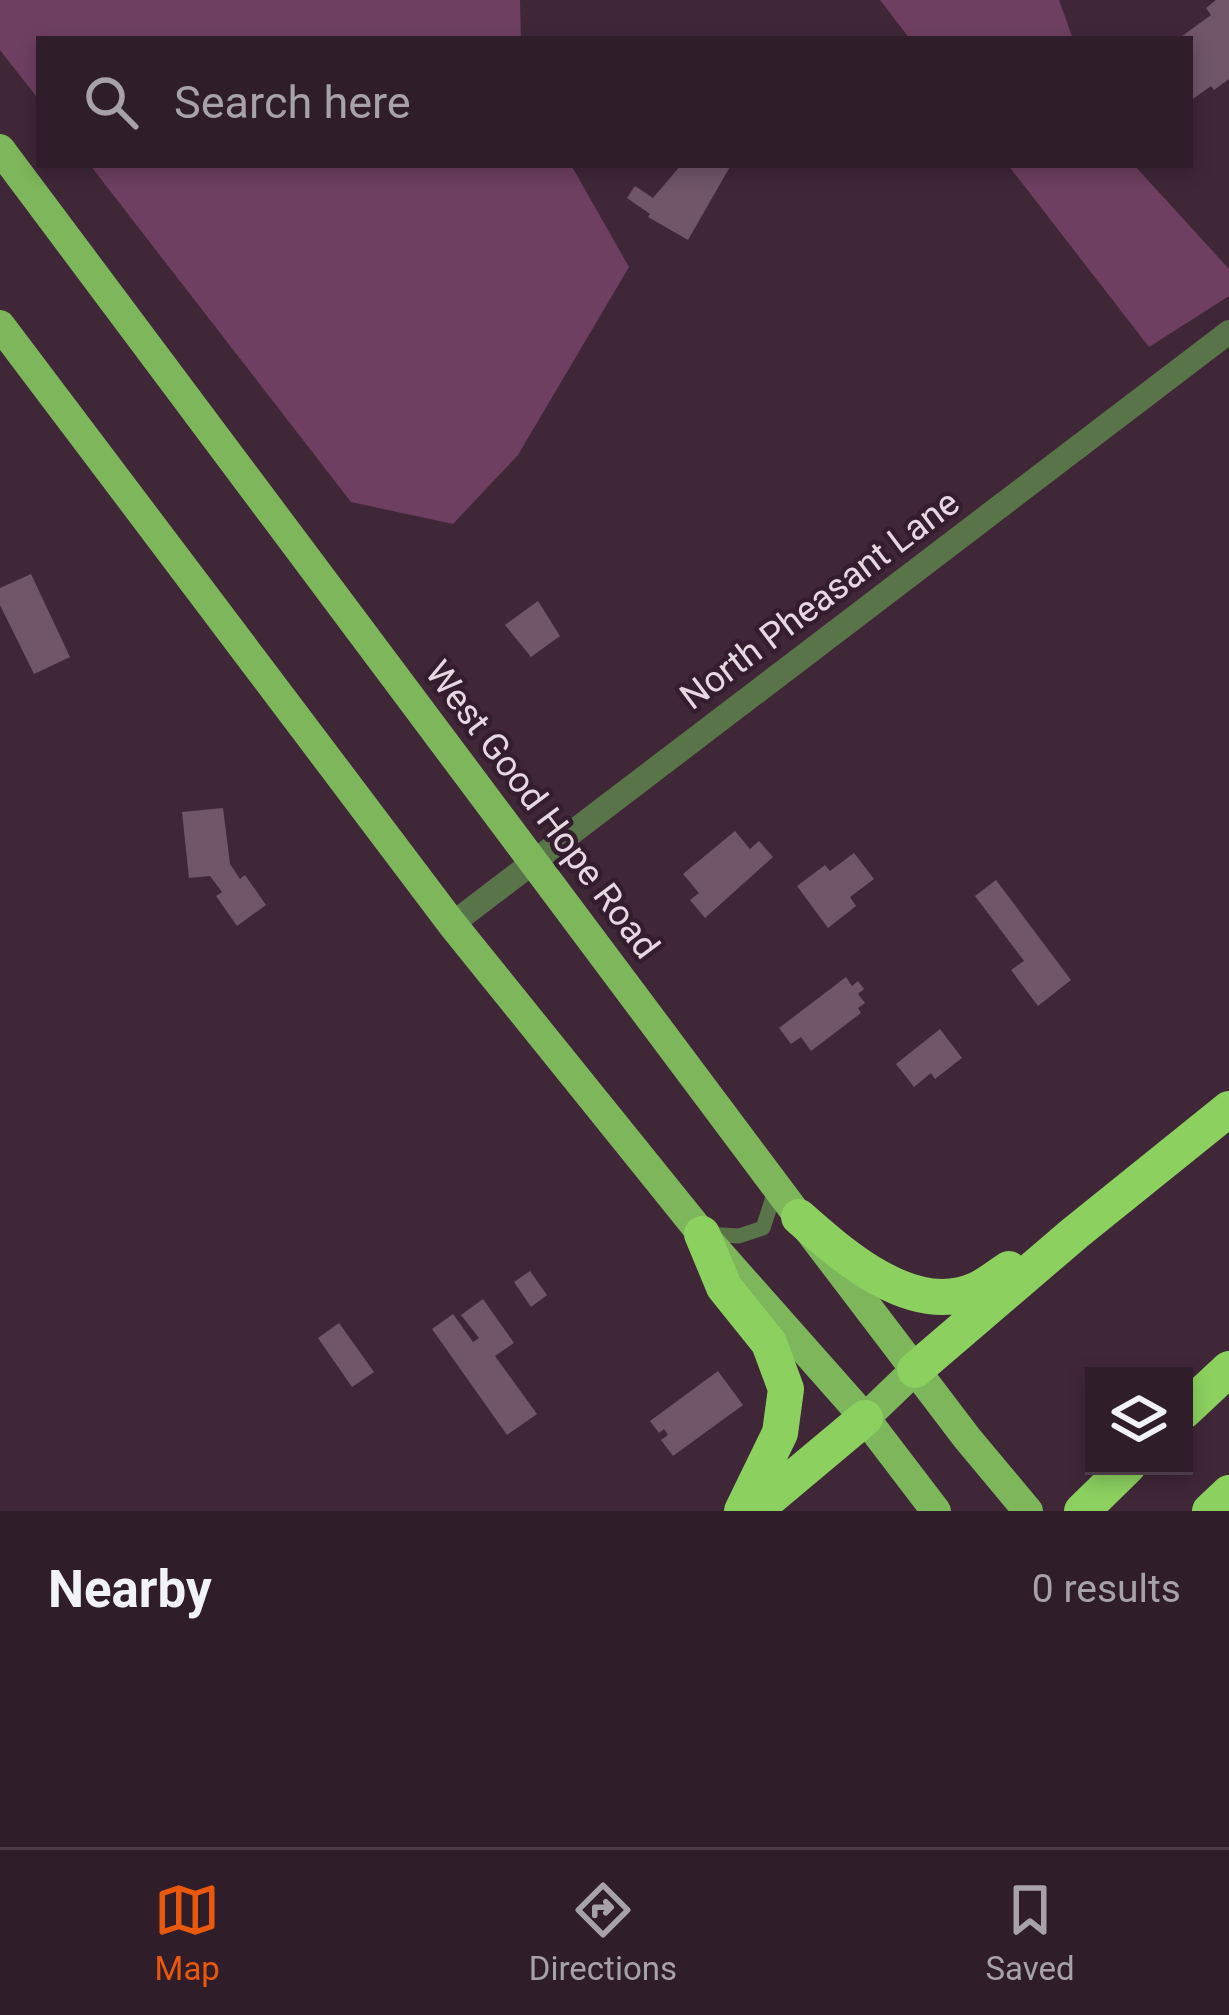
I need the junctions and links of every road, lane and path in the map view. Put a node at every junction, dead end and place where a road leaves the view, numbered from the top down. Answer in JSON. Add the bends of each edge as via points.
{"nodes":[{"id":1,"x":0,"y":149,"type":"edge"},
{"id":2,"x":0,"y":325,"type":"edge"},
{"id":3,"x":1229,"y":332,"type":"edge"},
{"id":4,"x":533,"y":861,"type":"junction"},
{"id":5,"x":452,"y":924,"type":"junction"},
{"id":6,"x":1229,"y":1109,"type":"edge"},
{"id":7,"x":776,"y":1186,"type":"junction"},
{"id":8,"x":799,"y":1217,"type":"junction"},
{"id":9,"x":1075,"y":1233,"type":"junction"},
{"id":10,"x":702,"y":1234,"type":"junction"},
{"id":11,"x":1229,"y":1369,"type":"edge"},
{"id":12,"x":915,"y":1370,"type":"junction"},
{"id":13,"x":1193,"y":1403,"type":"edge"},
{"id":14,"x":865,"y":1418,"type":"junction"},
{"id":15,"x":1119,"y":1475,"type":"edge"},
{"id":16,"x":1229,"y":1492,"type":"edge"},
{"id":17,"x":927,"y":1500,"type":"edge"},
{"id":18,"x":742,"y":1511,"type":"edge"},
{"id":19,"x":754,"y":1511,"type":"edge"},
{"id":20,"x":1028,"y":1511,"type":"edge"},
{"id":21,"x":1082,"y":1511,"type":"edge"},
{"id":22,"x":1210,"y":1511,"type":"edge"}],
"edges":[{"from":1,"to":4,"type":"main road","name":"West Good Hope Road"},
{"from":2,"to":5,"type":"main road"},
{"from":3,"to":4,"type":"street","name":"North Pheasant Lane"},
{"from":4,"to":5,"type":"street","name":"North Pheasant Lane"},
{"from":4,"to":7,"type":"main road","name":"West Good Hope Road"},
{"from":5,"to":10,"type":"main road"},
{"from":6,"to":9,"type":"highway"},
{"from":7,"to":8,"type":"main road","name":"West Good Hope Road"},
{"from":7,"to":10,"type":"lane","via":[[763,1228]]},
{"from":8,"to":9,"type":"highway","via":[[857,1265],[940,1298],[974,1291]]},
{"from":8,"to":12,"type":"main road","name":"West Good Hope Road"},
{"from":9,"to":12,"type":"highway"},
{"from":10,"to":14,"type":"main road"},
{"from":10,"to":18,"type":"highway","via":[[724,1287],[769,1343],[786,1389],[780,1432]]},
{"from":11,"to":13,"type":"highway"},
{"from":12,"to":14,"type":"main road"},
{"from":12,"to":20,"type":"main road","name":"West Good Hope Road"},
{"from":14,"to":17,"type":"main road"},
{"from":14,"to":19,"type":"highway"},
{"from":15,"to":21,"type":"highway"},
{"from":16,"to":22,"type":"highway"}]}
